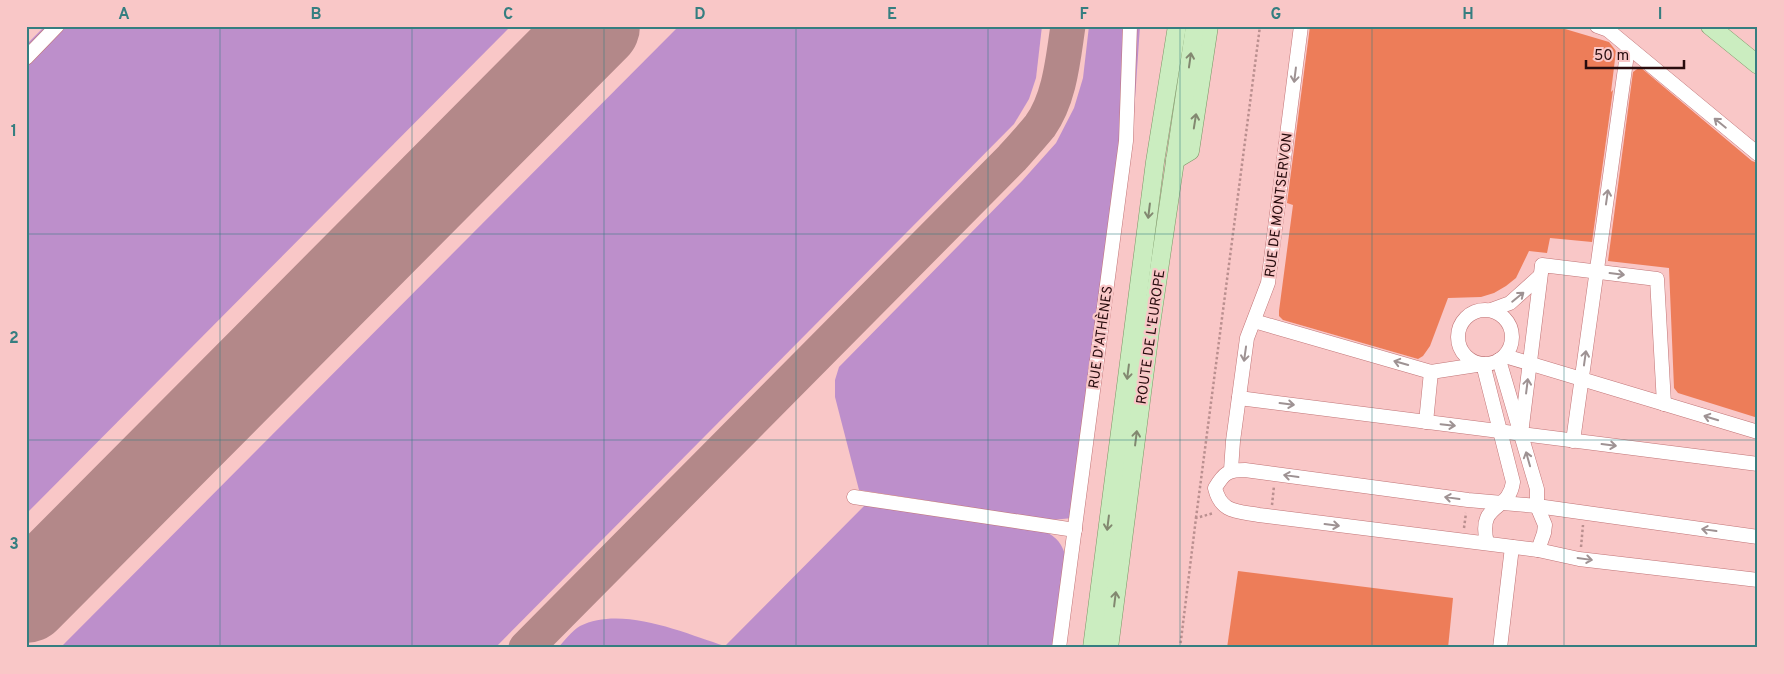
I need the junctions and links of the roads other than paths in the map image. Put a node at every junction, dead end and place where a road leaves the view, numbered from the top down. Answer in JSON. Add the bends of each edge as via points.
{"nodes":[{"id":1,"x":57,"y":26,"type":"edge"},
{"id":2,"x":1130,"y":26,"type":"edge"},
{"id":3,"x":1165,"y":26,"type":"edge"},
{"id":4,"x":1177,"y":26,"type":"edge"},
{"id":5,"x":1195,"y":26,"type":"edge"},
{"id":6,"x":1209,"y":26,"type":"edge"},
{"id":7,"x":1301,"y":26,"type":"edge"},
{"id":8,"x":1597,"y":26,"type":"edge"},
{"id":9,"x":1710,"y":26,"type":"edge"},
{"id":10,"x":1628,"y":48,"type":"junction"},
{"id":11,"x":26,"y":58,"type":"edge"},
{"id":12,"x":1758,"y":65,"type":"edge"},
{"id":13,"x":1758,"y":154,"type":"edge"},
{"id":14,"x":1175,"y":160,"type":"junction"},
{"id":15,"x":1155,"y":162,"type":"junction"},
{"id":16,"x":1597,"y":271,"type":"junction"},
{"id":17,"x":1540,"y":276,"type":"junction"},
{"id":18,"x":1491,"y":310,"type":"junction"},
{"id":19,"x":1254,"y":321,"type":"junction"},
{"id":20,"x":1502,"y":358,"type":"junction"},
{"id":21,"x":1530,"y":363,"type":"junction"},
{"id":22,"x":1482,"y":364,"type":"junction"},
{"id":23,"x":1431,"y":372,"type":"junction"},
{"id":24,"x":1582,"y":379,"type":"junction"},
{"id":25,"x":1239,"y":398,"type":"junction"},
{"id":26,"x":1664,"y":404,"type":"junction"},
{"id":27,"x":1426,"y":422,"type":"junction"},
{"id":28,"x":1500,"y":430,"type":"junction"},
{"id":29,"x":1758,"y":432,"type":"edge"},
{"id":30,"x":1521,"y":434,"type":"junction"},
{"id":31,"x":1573,"y":441,"type":"junction"},
{"id":32,"x":1758,"y":464,"type":"edge"},
{"id":33,"x":1231,"y":470,"type":"junction"},
{"id":34,"x":854,"y":497,"type":"dead end"},
{"id":35,"x":1500,"y":504,"type":"junction"},
{"id":36,"x":1537,"y":506,"type":"junction"},
{"id":37,"x":1075,"y":530,"type":"junction"},
{"id":38,"x":1758,"y":537,"type":"edge"},
{"id":39,"x":1487,"y":543,"type":"junction"},
{"id":40,"x":1512,"y":547,"type":"junction"},
{"id":41,"x":1538,"y":550,"type":"junction"},
{"id":42,"x":1758,"y":580,"type":"edge"},
{"id":43,"x":1059,"y":648,"type":"edge"},
{"id":44,"x":1092,"y":648,"type":"edge"},
{"id":45,"x":1109,"y":648,"type":"edge"},
{"id":46,"x":1500,"y":648,"type":"edge"}],
"edges":[{"from":1,"to":11,"type":"street"},
{"from":2,"to":37,"type":"street","name":"RUE D'ATHÈNES","via":[[1126,141]]},
{"from":3,"to":15,"type":"main road","via":[[1151,148]]},
{"from":4,"to":15,"type":"main road","name":"ROUTE DE L'EUROPE"},
{"from":14,"to":5,"type":"main road","name":"ROUTE DE L'EUROPE","one_way":true},
{"from":14,"to":6,"type":"main road","one_way":true,"via":[[1190,151]]},
{"from":7,"to":19,"type":"street","name":"RUE DE MONTSERVON","one_way":true,"via":[[1268,282]]},
{"from":8,"to":10,"type":"street","via":[[1608,30]]},
{"from":9,"to":12,"type":"main road"},
{"from":13,"to":10,"type":"street","one_way":true},
{"from":16,"to":10,"type":"street","one_way":true},
{"from":45,"to":14,"type":"main road","name":"ROUTE DE L'EUROPE","one_way":true},
{"from":15,"to":44,"type":"main road","name":"ROUTE DE L'EUROPE","one_way":true},
{"from":16,"to":17,"type":"street","via":[[1542,264]]},
{"from":24,"to":16,"type":"street","one_way":true},
{"from":16,"to":26,"type":"street","one_way":true,"via":[[1657,279]]},
{"from":18,"to":17,"type":"street","one_way":true,"via":[[1510,303]]},
{"from":17,"to":21,"type":"street"},
{"from":18,"to":20,"type":"street","via":[[1500,314],[1511,328],[1511,346]]},
{"from":18,"to":22,"type":"street","via":[[1474,312],[1466,317],[1459,333],[1462,350]]},
{"from":23,"to":19,"type":"street","one_way":true},
{"from":19,"to":25,"type":"street","name":"RUE DE MONTSERVON","one_way":true,"via":[[1247,338]]},
{"from":20,"to":21,"type":"street"},
{"from":20,"to":22,"type":"street"},
{"from":20,"to":30,"type":"street"},
{"from":21,"to":24,"type":"street"},
{"from":30,"to":21,"type":"street","one_way":true},
{"from":22,"to":23,"type":"street"},
{"from":22,"to":28,"type":"street"},
{"from":23,"to":27,"type":"street"},
{"from":24,"to":26,"type":"street"},
{"from":24,"to":31,"type":"street"},
{"from":25,"to":27,"type":"street","one_way":true},
{"from":25,"to":33,"type":"street","name":"RUE DE MONTSERVON"},
{"from":29,"to":26,"type":"street","one_way":true},
{"from":27,"to":28,"type":"street","one_way":true},
{"from":28,"to":30,"type":"street"},
{"from":28,"to":35,"type":"street","via":[[1513,482],[1512,490]]},
{"from":30,"to":31,"type":"street"},
{"from":36,"to":30,"type":"street","one_way":true,"via":[[1537,489]]},
{"from":31,"to":32,"type":"street","one_way":true},
{"from":35,"to":33,"type":"street","one_way":true},
{"from":33,"to":39,"type":"street","one_way":true,"via":[[1215,488],[1217,496],[1228,509]]},
{"from":34,"to":37,"type":"street"},
{"from":35,"to":36,"type":"street"},
{"from":35,"to":39,"type":"street","via":[[1486,519]]},
{"from":38,"to":36,"type":"street","one_way":true},
{"from":36,"to":41,"type":"street","via":[[1545,525]]},
{"from":37,"to":43,"type":"street","name":"RUE D'ATHÈNES"},
{"from":39,"to":40,"type":"street"},
{"from":40,"to":41,"type":"street"},
{"from":40,"to":46,"type":"street"},
{"from":41,"to":42,"type":"street","one_way":true,"via":[[1579,559]]}]}
